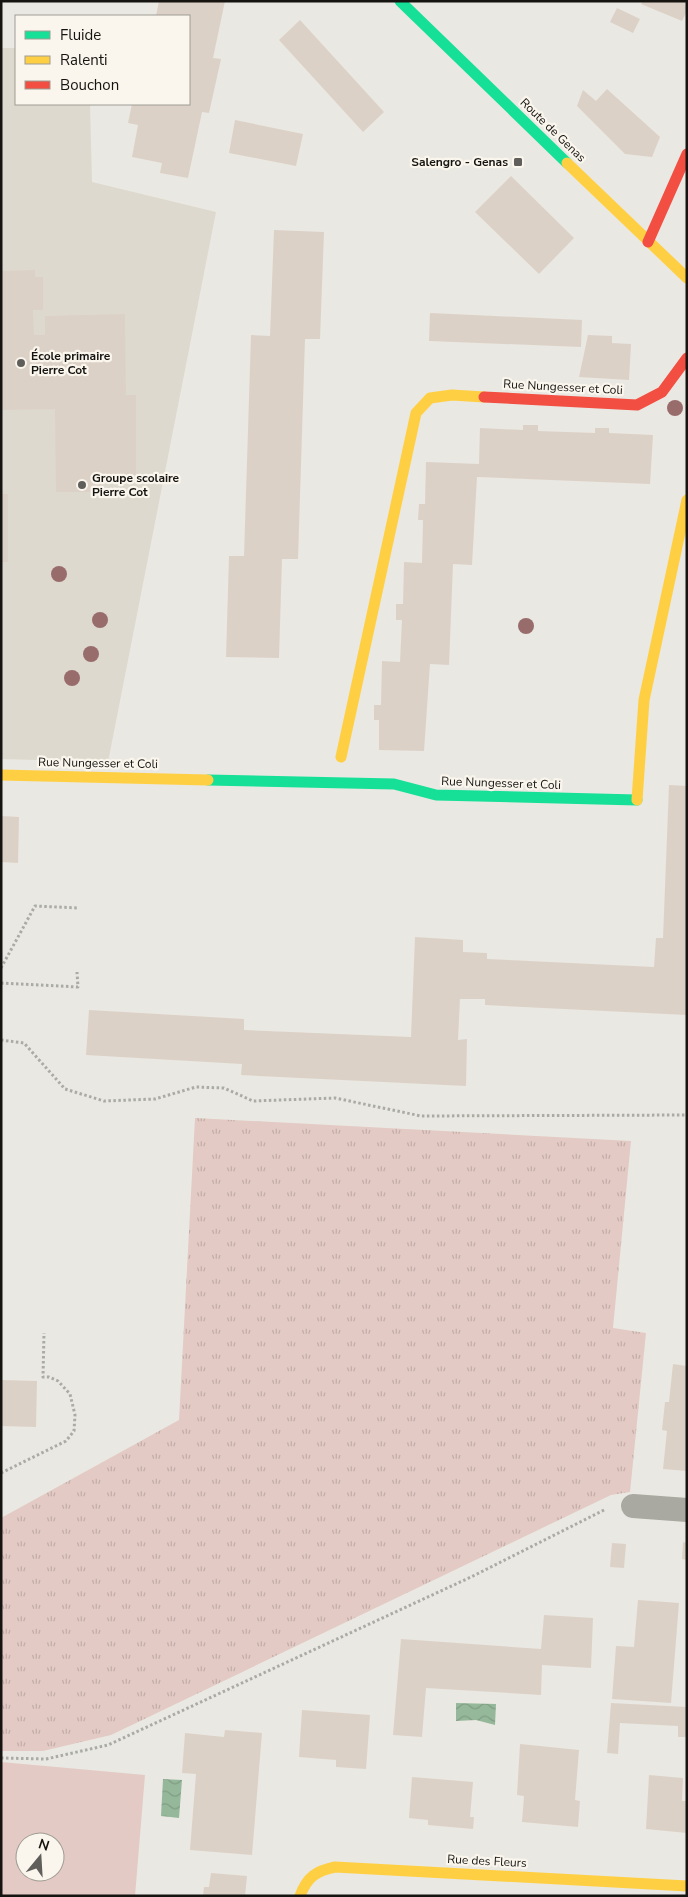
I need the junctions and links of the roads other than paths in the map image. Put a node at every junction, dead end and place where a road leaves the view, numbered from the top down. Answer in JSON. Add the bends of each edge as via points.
{"nodes":[{"id":1,"x":400,"y":1,"type":"edge"},
{"id":2,"x":687,"y":154,"type":"edge"},
{"id":3,"x":648,"y":242,"type":"junction"},
{"id":4,"x":687,"y":278,"type":"edge"},
{"id":5,"x":687,"y":358,"type":"edge"},
{"id":6,"x":687,"y":500,"type":"edge"},
{"id":7,"x":341,"y":757,"type":"dead end"},
{"id":8,"x":1,"y":775,"type":"edge"},
{"id":9,"x":633,"y":1506,"type":"road end"},
{"id":10,"x":687,"y":1510,"type":"edge"},
{"id":11,"x":687,"y":1886,"type":"edge"},
{"id":12,"x":300,"y":1896,"type":"edge"}],
"edges":[{"from":1,"to":3,"type":"street","name":"Route de Genas"},
{"from":2,"to":3,"type":"street"},
{"from":3,"to":4,"type":"street","name":"Route de Genas"},
{"from":5,"to":7,"type":"street","name":"Rue Nungesser et Coli","via":[[662,392],[637,405],[452,395],[430,398],[416,413]]},
{"from":6,"to":8,"type":"street","name":"Rue Nungesser et Coli","via":[[644,700],[637,800],[436,795],[394,784]]},
{"from":9,"to":10,"type":"street"},
{"from":11,"to":12,"type":"street","name":"Rue des Fleurs","via":[[335,1867],[316,1871],[304,1883]]}]}
